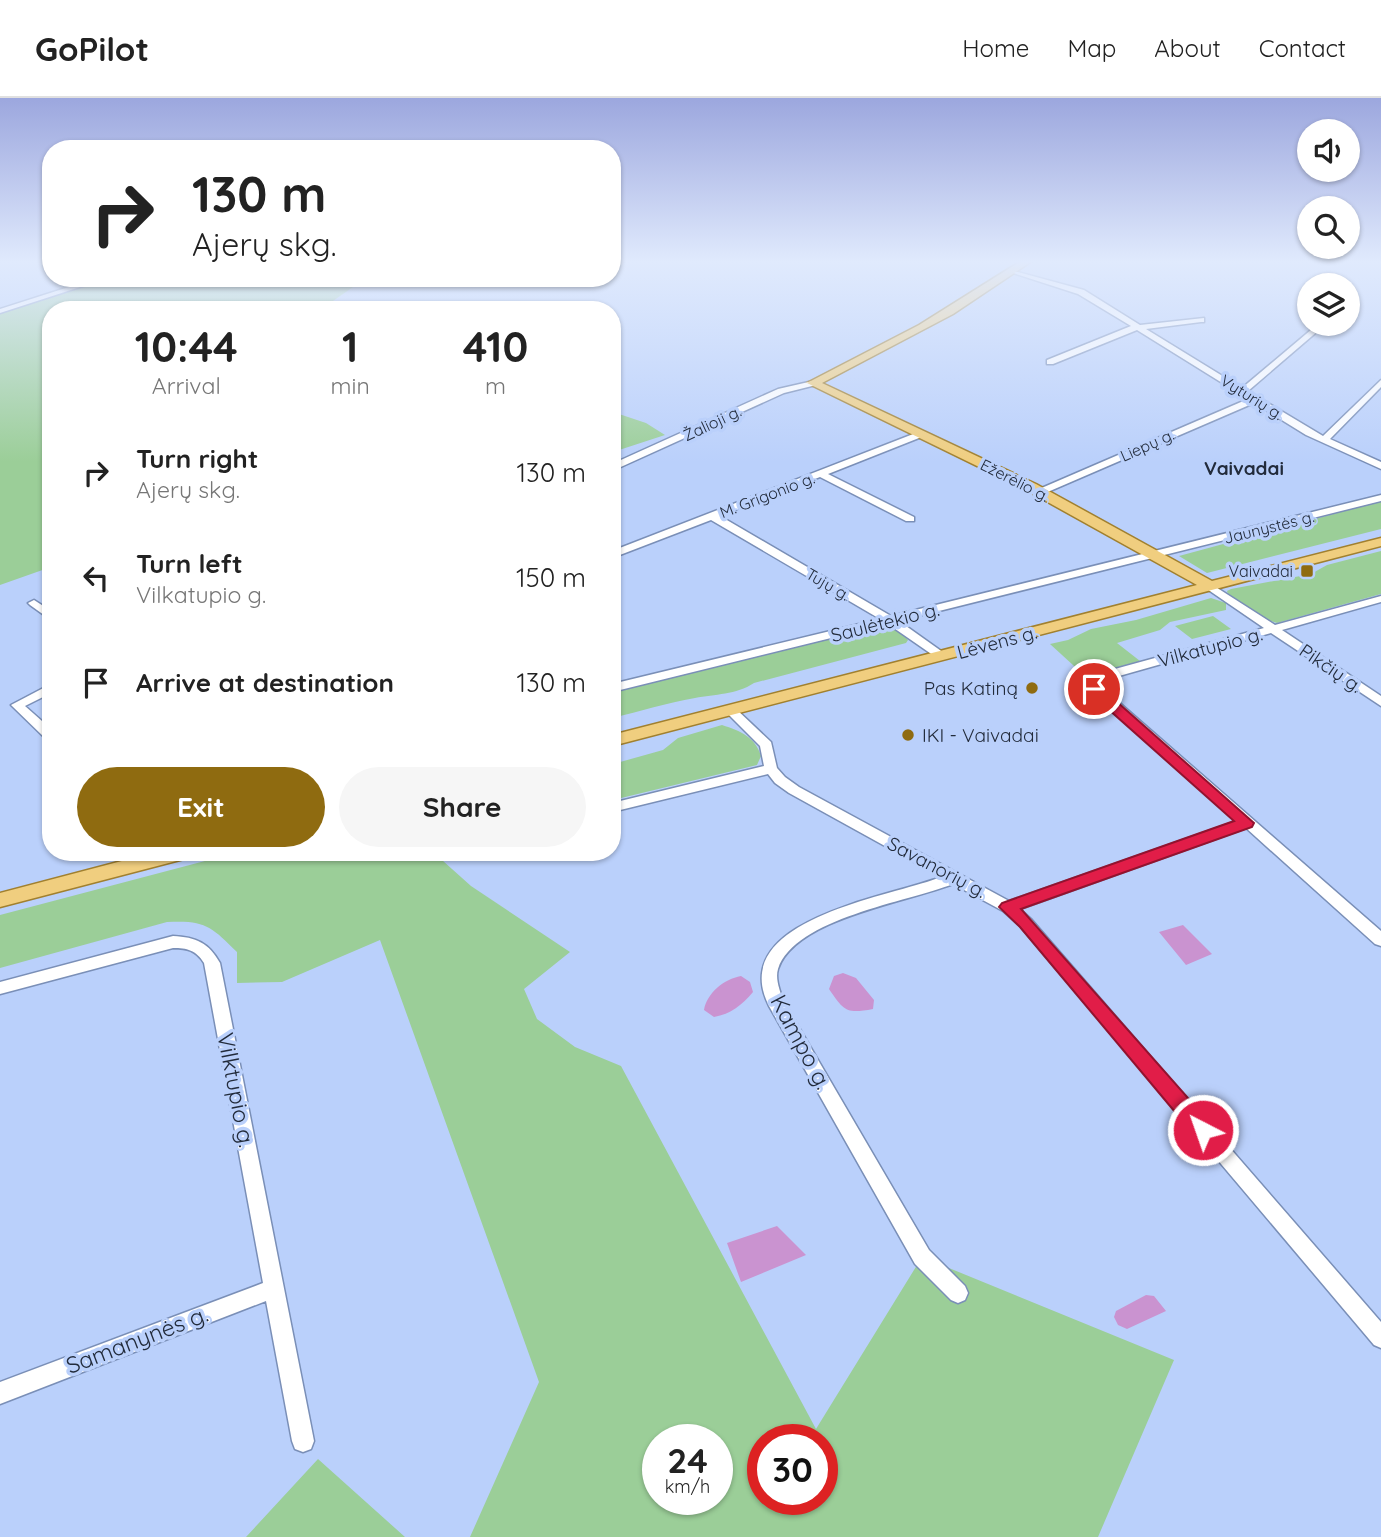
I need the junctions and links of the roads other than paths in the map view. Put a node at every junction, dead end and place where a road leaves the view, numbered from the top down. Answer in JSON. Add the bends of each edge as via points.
{"nodes":[{"id":1,"x":918,"y":328,"type":"edge"},
{"id":2,"x":1137,"y":328,"type":"edge"},
{"id":3,"x":1142,"y":328,"type":"edge"},
{"id":4,"x":1308,"y":336,"type":"edge"},
{"id":5,"x":1050,"y":362,"type":"dead end"},
{"id":6,"x":1381,"y":382,"type":"edge"},
{"id":7,"x":813,"y":383,"type":"junction"},
{"id":8,"x":1243,"y":391,"type":"junction"},
{"id":9,"x":1255,"y":399,"type":"junction"},
{"id":10,"x":921,"y":434,"type":"junction"},
{"id":11,"x":1324,"y":440,"type":"junction"},
{"id":12,"x":621,"y":464,"type":"edge"},
{"id":13,"x":1381,"y":466,"type":"edge"},
{"id":14,"x":821,"y":474,"type":"junction"},
{"id":15,"x":1040,"y":492,"type":"junction"},
{"id":16,"x":1381,"y":498,"type":"edge"},
{"id":17,"x":712,"y":516,"type":"junction"},
{"id":18,"x":910,"y":519,"type":"dead end"},
{"id":19,"x":1381,"y":542,"type":"edge"},
{"id":20,"x":621,"y":551,"type":"edge"},
{"id":21,"x":1157,"y":555,"type":"junction"},
{"id":22,"x":1211,"y":587,"type":"junction"},
{"id":23,"x":1381,"y":599,"type":"edge"},
{"id":24,"x":34,"y":603,"type":"dead end"},
{"id":25,"x":42,"y":610,"type":"edge"},
{"id":26,"x":891,"y":621,"type":"junction"},
{"id":27,"x":1274,"y":630,"type":"junction"},
{"id":28,"x":940,"y":656,"type":"junction"},
{"id":29,"x":621,"y":686,"type":"edge"},
{"id":30,"x":42,"y":692,"type":"edge"},
{"id":31,"x":1381,"y":702,"type":"edge"},
{"id":32,"x":731,"y":711,"type":"junction"},
{"id":33,"x":42,"y":728,"type":"edge"},
{"id":34,"x":621,"y":739,"type":"edge"},
{"id":35,"x":771,"y":769,"type":"junction"},
{"id":36,"x":621,"y":806,"type":"edge"},
{"id":37,"x":1246,"y":823,"type":"junction"},
{"id":38,"x":139,"y":861,"type":"edge"},
{"id":39,"x":956,"y":877,"type":"junction"},
{"id":40,"x":0,"y":900,"type":"edge"},
{"id":41,"x":1008,"y":907,"type":"junction"},
{"id":42,"x":1381,"y":940,"type":"edge"},
{"id":43,"x":0,"y":988,"type":"edge"},
{"id":44,"x":275,"y":1288,"type":"junction"},
{"id":45,"x":958,"y":1293,"type":"dead end"},
{"id":46,"x":1381,"y":1338,"type":"edge"},
{"id":47,"x":0,"y":1393,"type":"edge"},
{"id":48,"x":303,"y":1441,"type":"dead end"}],
"edges":[{"from":1,"to":7,"type":"main road"},
{"from":2,"to":5,"type":"street"},
{"from":3,"to":8,"type":"street","name":"Vyturių g."},
{"from":4,"to":8,"type":"street"},
{"from":6,"to":11,"type":"street"},
{"from":7,"to":10,"type":"main road","name":"Ežerėlio g."},
{"from":7,"to":12,"type":"street","name":"Žalioji g.","via":[[781,391]]},
{"from":8,"to":9,"type":"street","name":"Vyturių g."},
{"from":9,"to":11,"type":"street","name":"Vyturių g."},
{"from":9,"to":15,"type":"street","name":"Liepų g."},
{"from":10,"to":14,"type":"street","name":"M. Grigonio g."},
{"from":10,"to":15,"type":"main road","name":"Ežerėlio g."},
{"from":11,"to":13,"type":"street","name":"Vyturių g."},
{"from":14,"to":17,"type":"street","name":"M. Grigonio g."},
{"from":14,"to":18,"type":"street"},
{"from":15,"to":21,"type":"main road","name":"Ežerėlio g."},
{"from":16,"to":21,"type":"street","name":"Jaunystės g."},
{"from":17,"to":20,"type":"street","name":"M. Grigonio g."},
{"from":17,"to":26,"type":"street","name":"Tujų g."},
{"from":19,"to":22,"type":"main road","name":"Lėvens g."},
{"from":21,"to":22,"type":"main road","name":"Ežerėlio g."},
{"from":21,"to":26,"type":"street","name":"Saulėtekio g."},
{"from":22,"to":27,"type":"street","name":"Pikčių g."},
{"from":22,"to":28,"type":"main road","name":"Lėvens g."},
{"from":23,"to":27,"type":"street","name":"Vilkatupio g."},
{"from":24,"to":25,"type":"street"},
{"from":26,"to":28,"type":"street","name":"Tujų g."},
{"from":26,"to":29,"type":"street","name":"Saulėtekio g."},
{"from":27,"to":31,"type":"street","name":"Pikčių g."},
{"from":27,"to":37,"type":"street","name":"Vilkatupio g.","via":[[1108,675],[1091,684]]},
{"from":28,"to":32,"type":"main road","name":"Lėvens g."},
{"from":30,"to":33,"type":"street","via":[[17,705]]},
{"from":32,"to":34,"type":"main road","name":"Lėvens g."},
{"from":32,"to":35,"type":"street","via":[[766,745]]},
{"from":35,"to":36,"type":"street"},
{"from":35,"to":39,"type":"street","name":"Savanorių g.","via":[[794,790]]},
{"from":37,"to":41,"type":"street"},
{"from":37,"to":42,"type":"street","name":"Vilkatupio g."},
{"from":38,"to":40,"type":"main road"},
{"from":39,"to":41,"type":"street","name":"Savanorių g."},
{"from":39,"to":45,"type":"street","name":"Kampo g.","via":[[809,925],[780,946],[769,971],[775,1001],[922,1257]]},
{"from":41,"to":46,"type":"street","name":"Savanorių g."},
{"from":43,"to":44,"type":"street","name":"Vilktupio g.","via":[[173,942],[200,946],[208,954]]},
{"from":44,"to":47,"type":"street","name":"Samanynės g."},
{"from":44,"to":48,"type":"street","name":"Vilktupio g."}]}
